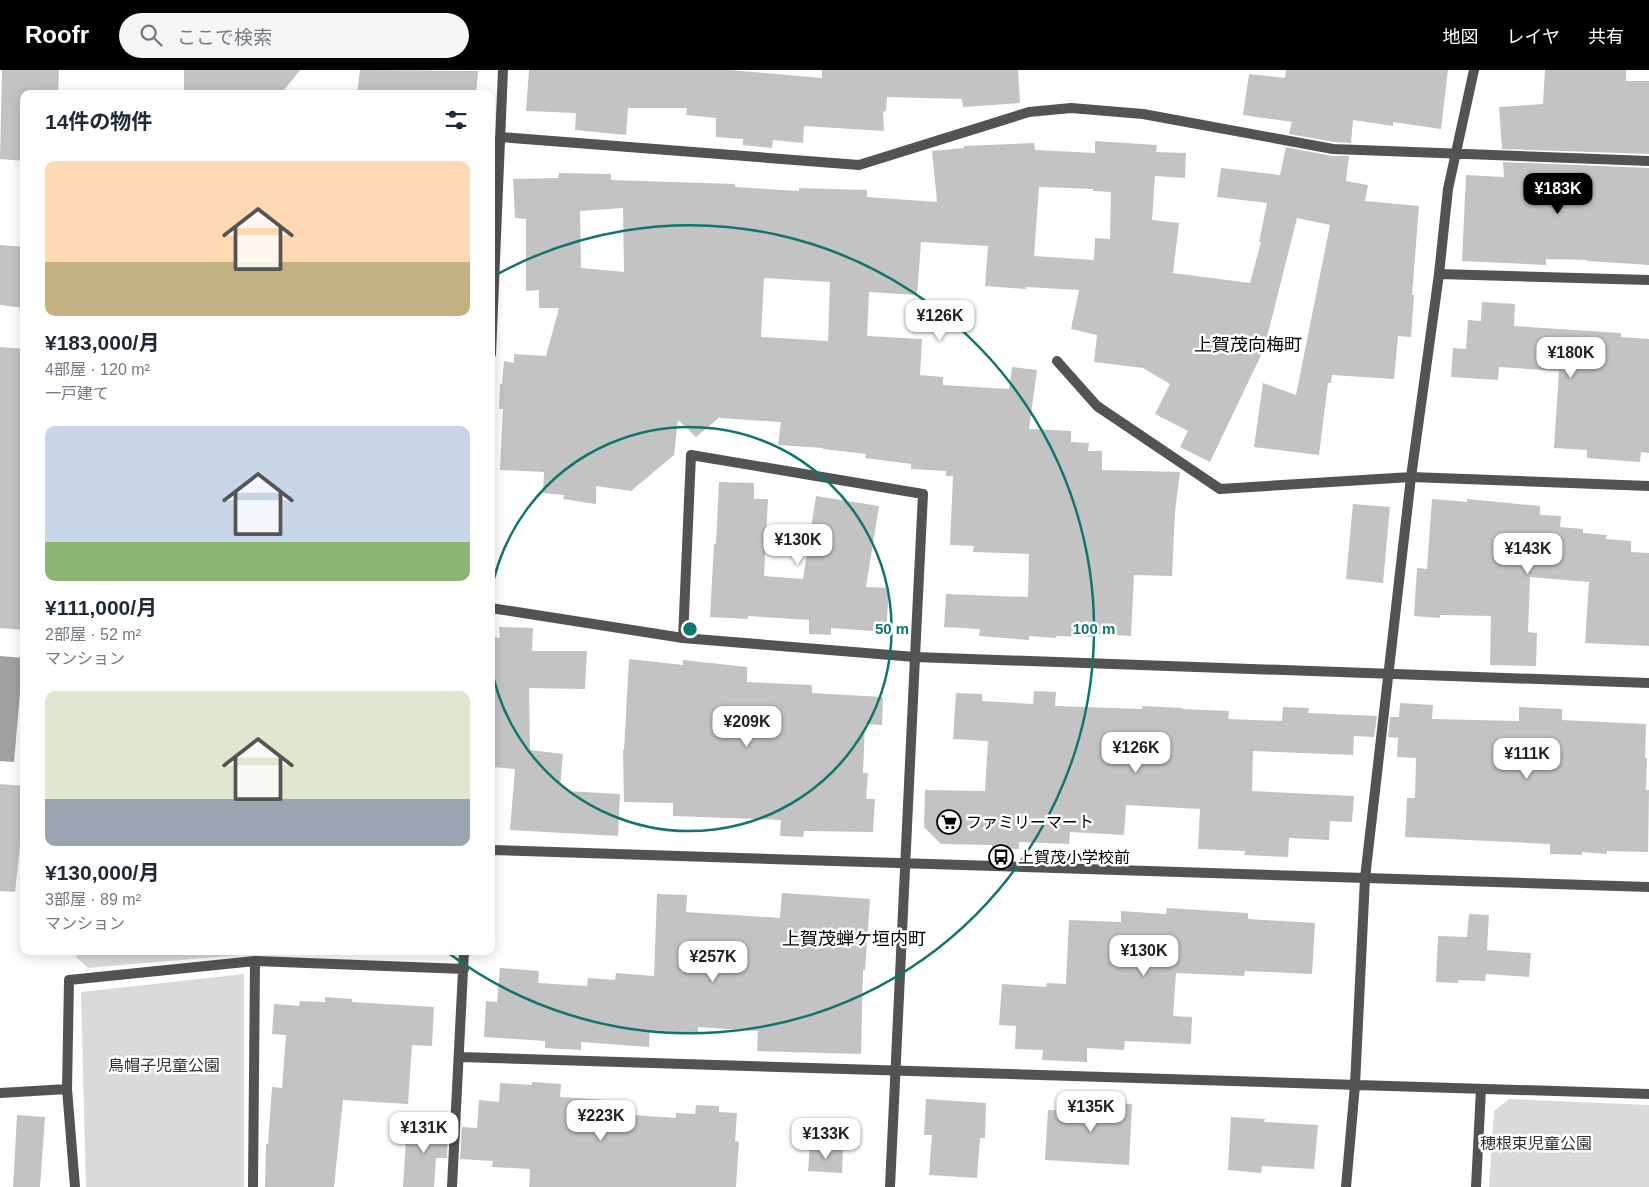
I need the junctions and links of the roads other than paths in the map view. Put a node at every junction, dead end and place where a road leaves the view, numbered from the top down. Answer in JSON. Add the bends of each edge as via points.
{"nodes":[{"id":1,"x":503,"y":70,"type":"edge"},
{"id":2,"x":1474,"y":70,"type":"edge"},
{"id":3,"x":500,"y":137,"type":"junction"},
{"id":4,"x":1455,"y":155,"type":"junction"},
{"id":5,"x":1649,"y":161,"type":"edge"},
{"id":6,"x":495,"y":258,"type":"edge"},
{"id":7,"x":1439,"y":274,"type":"junction"},
{"id":8,"x":1649,"y":280,"type":"edge"},
{"id":9,"x":1057,"y":361,"type":"dead end"},
{"id":10,"x":1411,"y":477,"type":"junction"},
{"id":11,"x":1649,"y":486,"type":"edge"},
{"id":12,"x":495,"y":609,"type":"edge"},
{"id":13,"x":683,"y":638,"type":"junction"},
{"id":14,"x":915,"y":657,"type":"junction"},
{"id":15,"x":1388,"y":674,"type":"junction"},
{"id":16,"x":1649,"y":683,"type":"edge"},
{"id":17,"x":495,"y":850,"type":"edge"},
{"id":18,"x":905,"y":863,"type":"junction"},
{"id":19,"x":1365,"y":878,"type":"junction"},
{"id":20,"x":1649,"y":887,"type":"edge"},
{"id":21,"x":464,"y":955,"type":"edge"},
{"id":22,"x":280,"y":957,"type":"edge"},
{"id":23,"x":255,"y":961,"type":"junction"},
{"id":24,"x":464,"y":969,"type":"junction"},
{"id":25,"x":460,"y":1056,"type":"junction"},
{"id":26,"x":895,"y":1070,"type":"junction"},
{"id":27,"x":1355,"y":1085,"type":"junction"},
{"id":28,"x":1481,"y":1088,"type":"junction"},
{"id":29,"x":67,"y":1089,"type":"junction"},
{"id":30,"x":0,"y":1093,"type":"edge"},
{"id":31,"x":1649,"y":1094,"type":"edge"},
{"id":32,"x":75,"y":1187,"type":"edge"},
{"id":33,"x":253,"y":1187,"type":"edge"},
{"id":34,"x":452,"y":1187,"type":"edge"},
{"id":35,"x":890,"y":1187,"type":"edge"},
{"id":36,"x":1346,"y":1187,"type":"edge"},
{"id":37,"x":1476,"y":1187,"type":"edge"}],
"edges":[{"from":1,"to":3,"type":"street"},
{"from":2,"to":4,"type":"street"},
{"from":3,"to":4,"type":"street","via":[[859,165],[1029,112],[1071,108],[1143,114],[1333,150]]},
{"from":3,"to":6,"type":"street"},
{"from":4,"to":5,"type":"street"},
{"from":4,"to":7,"type":"street"},
{"from":7,"to":8,"type":"street"},
{"from":7,"to":10,"type":"street"},
{"from":9,"to":10,"type":"street","via":[[1097,406],[1220,488]]},
{"from":10,"to":11,"type":"street"},
{"from":10,"to":15,"type":"street"},
{"from":12,"to":13,"type":"street"},
{"from":13,"to":14,"type":"street"},
{"from":13,"to":14,"type":"street","via":[[691,455],[923,494]]},
{"from":14,"to":15,"type":"street"},
{"from":14,"to":18,"type":"street"},
{"from":15,"to":16,"type":"street"},
{"from":15,"to":19,"type":"street"},
{"from":17,"to":18,"type":"street"},
{"from":18,"to":19,"type":"street"},
{"from":18,"to":26,"type":"street"},
{"from":19,"to":20,"type":"street"},
{"from":19,"to":27,"type":"street"},
{"from":21,"to":24,"type":"street"},
{"from":22,"to":23,"type":"street"},
{"from":22,"to":24,"type":"street"},
{"from":23,"to":29,"type":"street","via":[[69,980]]},
{"from":23,"to":33,"type":"street"},
{"from":24,"to":25,"type":"street"},
{"from":25,"to":26,"type":"street"},
{"from":25,"to":34,"type":"street"},
{"from":26,"to":27,"type":"street"},
{"from":26,"to":35,"type":"street"},
{"from":27,"to":28,"type":"street"},
{"from":27,"to":36,"type":"street"},
{"from":28,"to":31,"type":"street"},
{"from":28,"to":37,"type":"street"},
{"from":29,"to":30,"type":"street"},
{"from":29,"to":32,"type":"street"}]}
